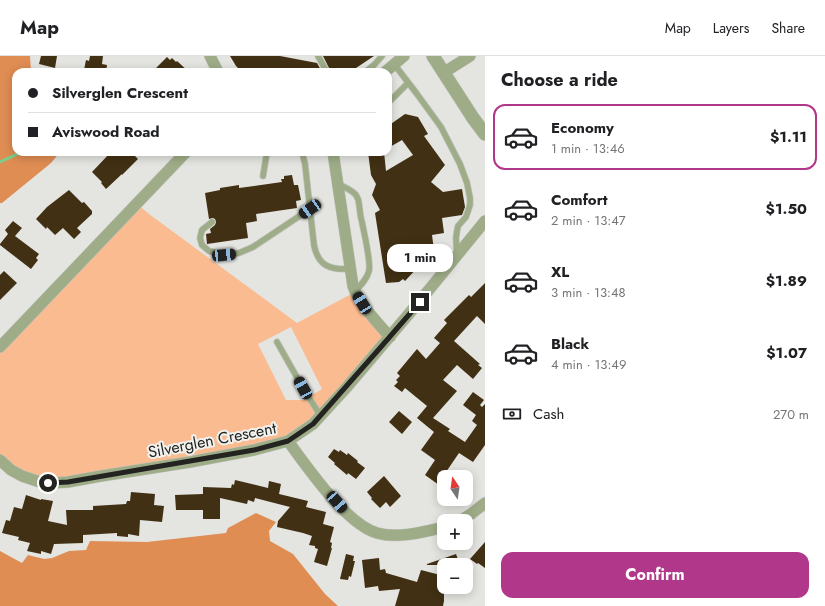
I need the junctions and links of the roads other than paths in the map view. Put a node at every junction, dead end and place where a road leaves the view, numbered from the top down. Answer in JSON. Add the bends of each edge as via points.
{"nodes":[{"id":1,"x":210,"y":56,"type":"edge"},
{"id":2,"x":318,"y":56,"type":"edge"},
{"id":3,"x":382,"y":56,"type":"edge"},
{"id":4,"x":404,"y":56,"type":"edge"},
{"id":5,"x":433,"y":56,"type":"edge"},
{"id":6,"x":470,"y":56,"type":"edge"},
{"id":7,"x":394,"y":64,"type":"junction"},
{"id":8,"x":216,"y":68,"type":"edge"},
{"id":9,"x":325,"y":68,"type":"edge"},
{"id":10,"x":370,"y":68,"type":"edge"},
{"id":11,"x":390,"y":68,"type":"edge"},
{"id":12,"x":443,"y":73,"type":"junction"},
{"id":13,"x":408,"y":83,"type":"junction"},
{"id":14,"x":392,"y":99,"type":"edge"},
{"id":15,"x":485,"y":134,"type":"edge"},
{"id":16,"x":182,"y":156,"type":"edge"},
{"id":17,"x":266,"y":156,"type":"edge"},
{"id":18,"x":303,"y":156,"type":"edge"},
{"id":19,"x":334,"y":156,"type":"edge"},
{"id":20,"x":263,"y":176,"type":"dead end"},
{"id":21,"x":337,"y":184,"type":"junction"},
{"id":22,"x":310,"y":209,"type":"junction"},
{"id":23,"x":485,"y":221,"type":"edge"},
{"id":24,"x":212,"y":222,"type":"dead end"},
{"id":25,"x":457,"y":255,"type":"junction"},
{"id":26,"x":350,"y":269,"type":"junction"},
{"id":27,"x":355,"y":291,"type":"junction"},
{"id":28,"x":390,"y":337,"type":"junction"},
{"id":29,"x":277,"y":342,"type":"dead end"},
{"id":30,"x":0,"y":347,"type":"edge"},
{"id":31,"x":320,"y":416,"type":"junction"},
{"id":32,"x":288,"y":441,"type":"junction"},
{"id":33,"x":0,"y":460,"type":"edge"},
{"id":34,"x":485,"y":503,"type":"edge"},
{"id":35,"x":471,"y":514,"type":"edge"},
{"id":36,"x":437,"y":529,"type":"edge"}],
"edges":[{"from":1,"to":8,"type":"street"},
{"from":2,"to":9,"type":"lane"},
{"from":3,"to":10,"type":"lane"},
{"from":4,"to":7,"type":"street"},
{"from":5,"to":12,"type":"street"},
{"from":6,"to":12,"type":"street"},
{"from":7,"to":11,"type":"street"},
{"from":7,"to":13,"type":"lane"},
{"from":12,"to":15,"type":"street"},
{"from":13,"to":14,"type":"lane"},
{"from":13,"to":25,"type":"lane","via":[[441,127],[468,182],[470,205],[466,217],[458,226]]},
{"from":16,"to":30,"type":"street"},
{"from":17,"to":20,"type":"lane"},
{"from":18,"to":22,"type":"lane"},
{"from":19,"to":21,"type":"street"},
{"from":21,"to":26,"type":"street"},
{"from":21,"to":27,"type":"lane","via":[[355,195],[359,203],[369,271]]},
{"from":22,"to":24,"type":"lane","via":[[253,247],[239,253],[224,255],[209,251],[202,245],[202,230]]},
{"from":22,"to":26,"type":"lane","via":[[317,255],[329,267]]},
{"from":23,"to":25,"type":"street"},
{"from":25,"to":28,"type":"street"},
{"from":26,"to":27,"type":"street"},
{"from":27,"to":28,"type":"street"},
{"from":28,"to":31,"type":"street"},
{"from":29,"to":31,"type":"lane"},
{"from":31,"to":32,"type":"street"},
{"from":32,"to":33,"type":"street","name":"Silverglen Crescent","via":[[254,450],[53,483],[42,483],[22,476]]},
{"from":32,"to":36,"type":"street","name":"Silverglen Crescent","via":[[347,513],[365,528],[393,535]]},
{"from":34,"to":35,"type":"street"}]}
